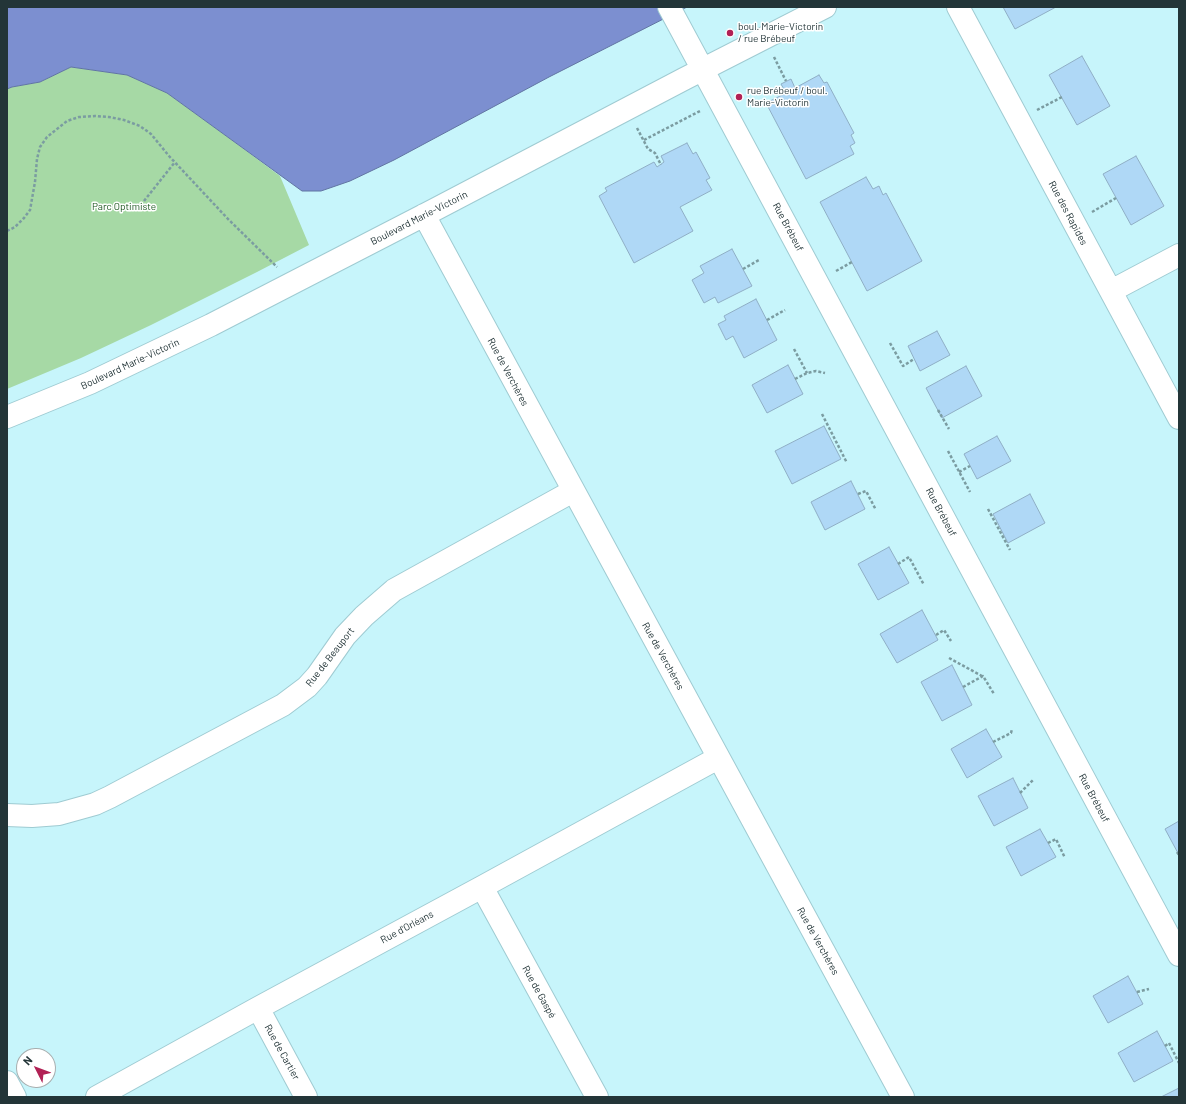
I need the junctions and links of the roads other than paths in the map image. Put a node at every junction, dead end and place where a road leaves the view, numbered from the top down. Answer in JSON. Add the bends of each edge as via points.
{"nodes":[{"id":1,"x":669,"y":7,"type":"edge"},
{"id":2,"x":825,"y":7,"type":"edge"},
{"id":3,"x":958,"y":7,"type":"edge"},
{"id":4,"x":703,"y":69,"type":"junction"},
{"id":5,"x":424,"y":215,"type":"junction"},
{"id":6,"x":1179,"y":255,"type":"edge"},
{"id":7,"x":1111,"y":292,"type":"junction"},
{"id":8,"x":7,"y":417,"type":"edge"},
{"id":9,"x":1179,"y":418,"type":"edge"},
{"id":10,"x":573,"y":491,"type":"junction"},
{"id":11,"x":718,"y":758,"type":"junction"},
{"id":12,"x":7,"y":815,"type":"edge"},
{"id":13,"x":482,"y":887,"type":"junction"},
{"id":14,"x":1179,"y":955,"type":"edge"},
{"id":15,"x":258,"y":1008,"type":"junction"},
{"id":16,"x":7,"y":1082,"type":"edge"},
{"id":17,"x":15,"y":1097,"type":"edge"},
{"id":18,"x":97,"y":1097,"type":"edge"},
{"id":19,"x":306,"y":1097,"type":"edge"},
{"id":20,"x":596,"y":1097,"type":"edge"},
{"id":21,"x":903,"y":1097,"type":"edge"}],
"edges":[{"from":1,"to":4,"type":"street","name":"Rue Brébeuf"},
{"from":2,"to":4,"type":"street","name":"Boulevard Marie-Victorin"},
{"from":3,"to":7,"type":"street","name":"Rue des Rapides"},
{"from":4,"to":5,"type":"street","name":"Boulevard Marie-Victorin"},
{"from":4,"to":14,"type":"street","name":"Rue Brébeuf"},
{"from":5,"to":8,"type":"street","name":"Boulevard Marie-Victorin","via":[[175,343],[90,383]]},
{"from":5,"to":10,"type":"street","name":"Rue de Verchères"},
{"from":6,"to":7,"type":"street"},
{"from":7,"to":9,"type":"street","name":"Rue des Rapides"},
{"from":10,"to":11,"type":"street","name":"Rue de Verchères"},
{"from":10,"to":12,"type":"street","name":"Rue de Beauport","via":[[394,590],[345,636],[312,682],[284,705],[95,804],[59,814]]},
{"from":11,"to":13,"type":"street","name":"Rue d'Orléans"},
{"from":11,"to":21,"type":"street","name":"Rue de Verchères"},
{"from":13,"to":15,"type":"street","name":"Rue d'Orléans"},
{"from":13,"to":20,"type":"street","name":"Rue de Gaspé"},
{"from":15,"to":18,"type":"street","name":"Rue d'Orléans"},
{"from":15,"to":19,"type":"street","name":"Rue de Cartier"},
{"from":16,"to":17,"type":"street"}]}
